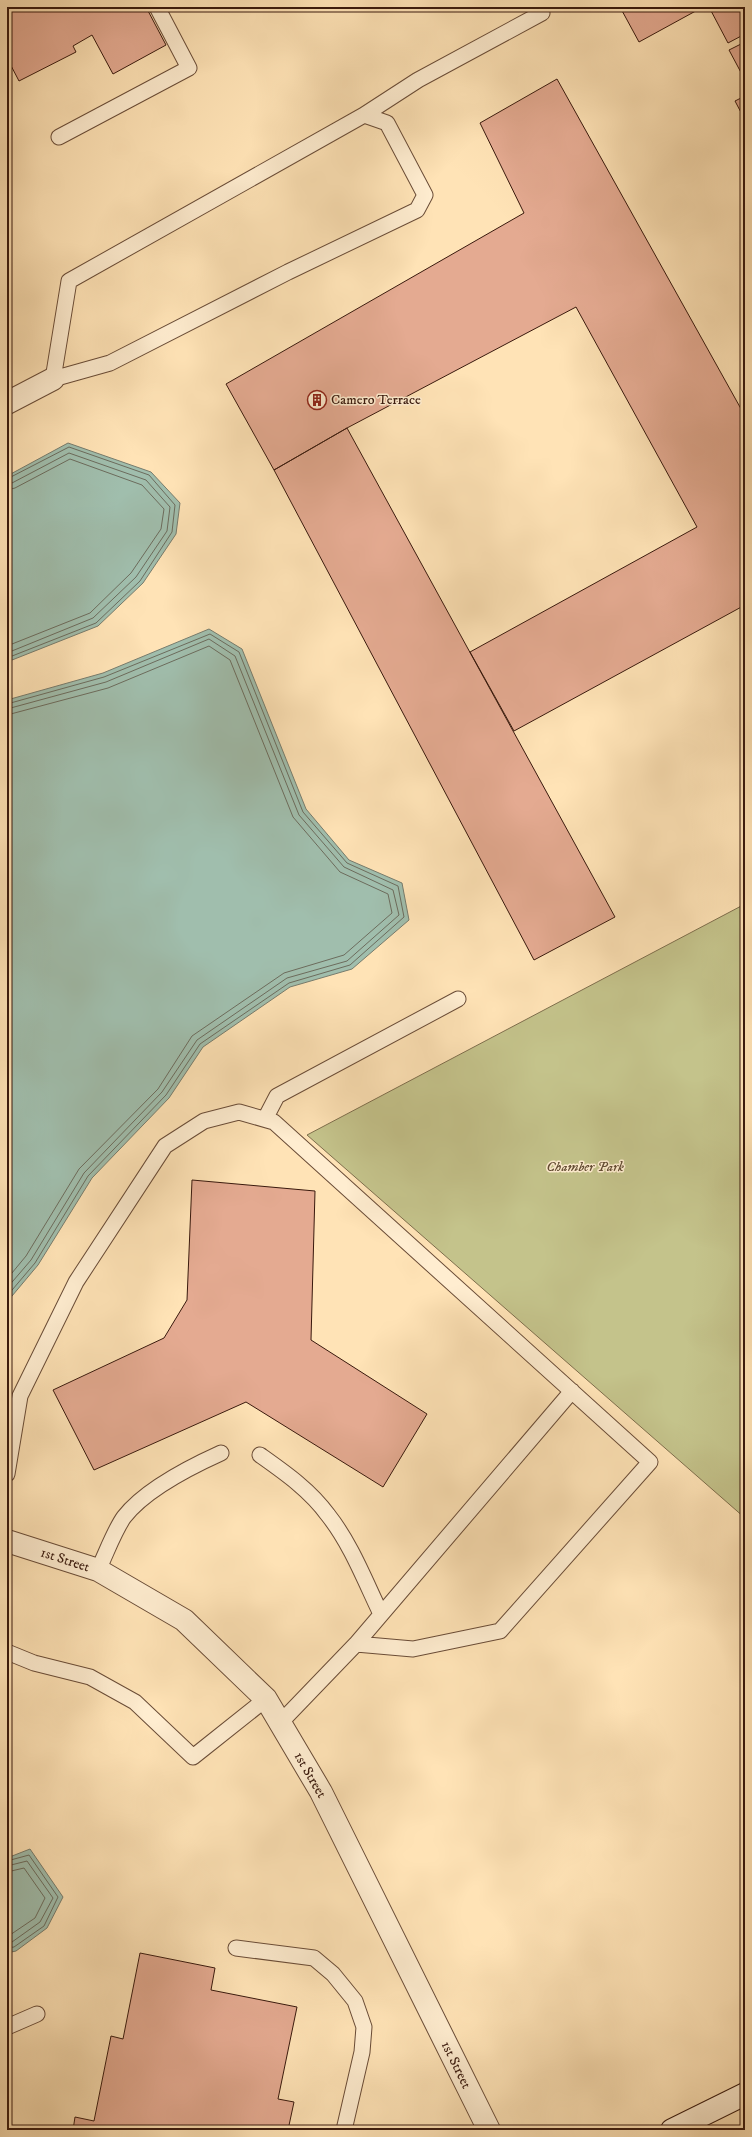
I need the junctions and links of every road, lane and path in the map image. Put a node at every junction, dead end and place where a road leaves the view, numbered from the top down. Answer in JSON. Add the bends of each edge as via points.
{"nodes":[{"id":1,"x":157,"y":7,"type":"edge"},
{"id":2,"x":542,"y":13,"type":"dead end"},
{"id":3,"x":364,"y":115,"type":"junction"},
{"id":4,"x":59,"y":137,"type":"dead end"},
{"id":5,"x":53,"y":378,"type":"junction"},
{"id":6,"x":7,"y":403,"type":"edge"},
{"id":7,"x":458,"y":999,"type":"dead end"},
{"id":8,"x":265,"y":1120,"type":"junction"},
{"id":9,"x":572,"y":1392,"type":"junction"},
{"id":10,"x":221,"y":1453,"type":"dead end"},
{"id":11,"x":260,"y":1455,"type":"dead end"},
{"id":12,"x":7,"y":1474,"type":"edge"},
{"id":13,"x":7,"y":1541,"type":"edge"},
{"id":14,"x":98,"y":1570,"type":"junction"},
{"id":15,"x":381,"y":1614,"type":"junction"},
{"id":16,"x":356,"y":1644,"type":"junction"},
{"id":17,"x":7,"y":1652,"type":"edge"},
{"id":18,"x":266,"y":1699,"type":"junction"},
{"id":19,"x":280,"y":1723,"type":"junction"},
{"id":20,"x":236,"y":1948,"type":"dead end"},
{"id":21,"x":37,"y":2014,"type":"dead end"},
{"id":22,"x":7,"y":2027,"type":"edge"},
{"id":23,"x":745,"y":2094,"type":"edge"},
{"id":24,"x":344,"y":2130,"type":"edge"},
{"id":25,"x":489,"y":2130,"type":"edge"},
{"id":26,"x":672,"y":2130,"type":"edge"}],
"edges":[{"from":1,"to":4,"type":"lane","via":[[189,68]]},
{"from":2,"to":3,"type":"lane","via":[[418,80]]},
{"from":3,"to":5,"type":"lane","via":[[69,281]]},
{"from":3,"to":5,"type":"lane","via":[[387,123],[425,195],[417,210],[288,272],[110,363]]},
{"from":5,"to":6,"type":"street"},
{"from":7,"to":8,"type":"lane","via":[[277,1096]]},
{"from":8,"to":9,"type":"lane","via":[[274,1122]]},
{"from":8,"to":12,"type":"lane","via":[[239,1112],[204,1121],[165,1146],[76,1282],[20,1396]]},
{"from":9,"to":15,"type":"lane"},
{"from":9,"to":16,"type":"lane","via":[[650,1462],[500,1631],[413,1649]]},
{"from":10,"to":14,"type":"lane","via":[[188,1468],[155,1490],[124,1518]]},
{"from":11,"to":15,"type":"lane","via":[[296,1480],[328,1514],[346,1541]]},
{"from":13,"to":14,"type":"street","name":"1st Street"},
{"from":14,"to":18,"type":"street","name":"1st Street","via":[[184,1620]]},
{"from":15,"to":16,"type":"lane"},
{"from":16,"to":19,"type":"lane"},
{"from":17,"to":18,"type":"lane","via":[[34,1663],[90,1677],[135,1702],[193,1757]]},
{"from":18,"to":19,"type":"street","name":"1st Street"},
{"from":19,"to":25,"type":"street","name":"1st Street","via":[[321,1792]]},
{"from":20,"to":24,"type":"lane","via":[[314,1958],[333,1974],[355,2001],[364,2027],[362,2052]]},
{"from":21,"to":22,"type":"lane"},
{"from":23,"to":26,"type":"street"}]}
